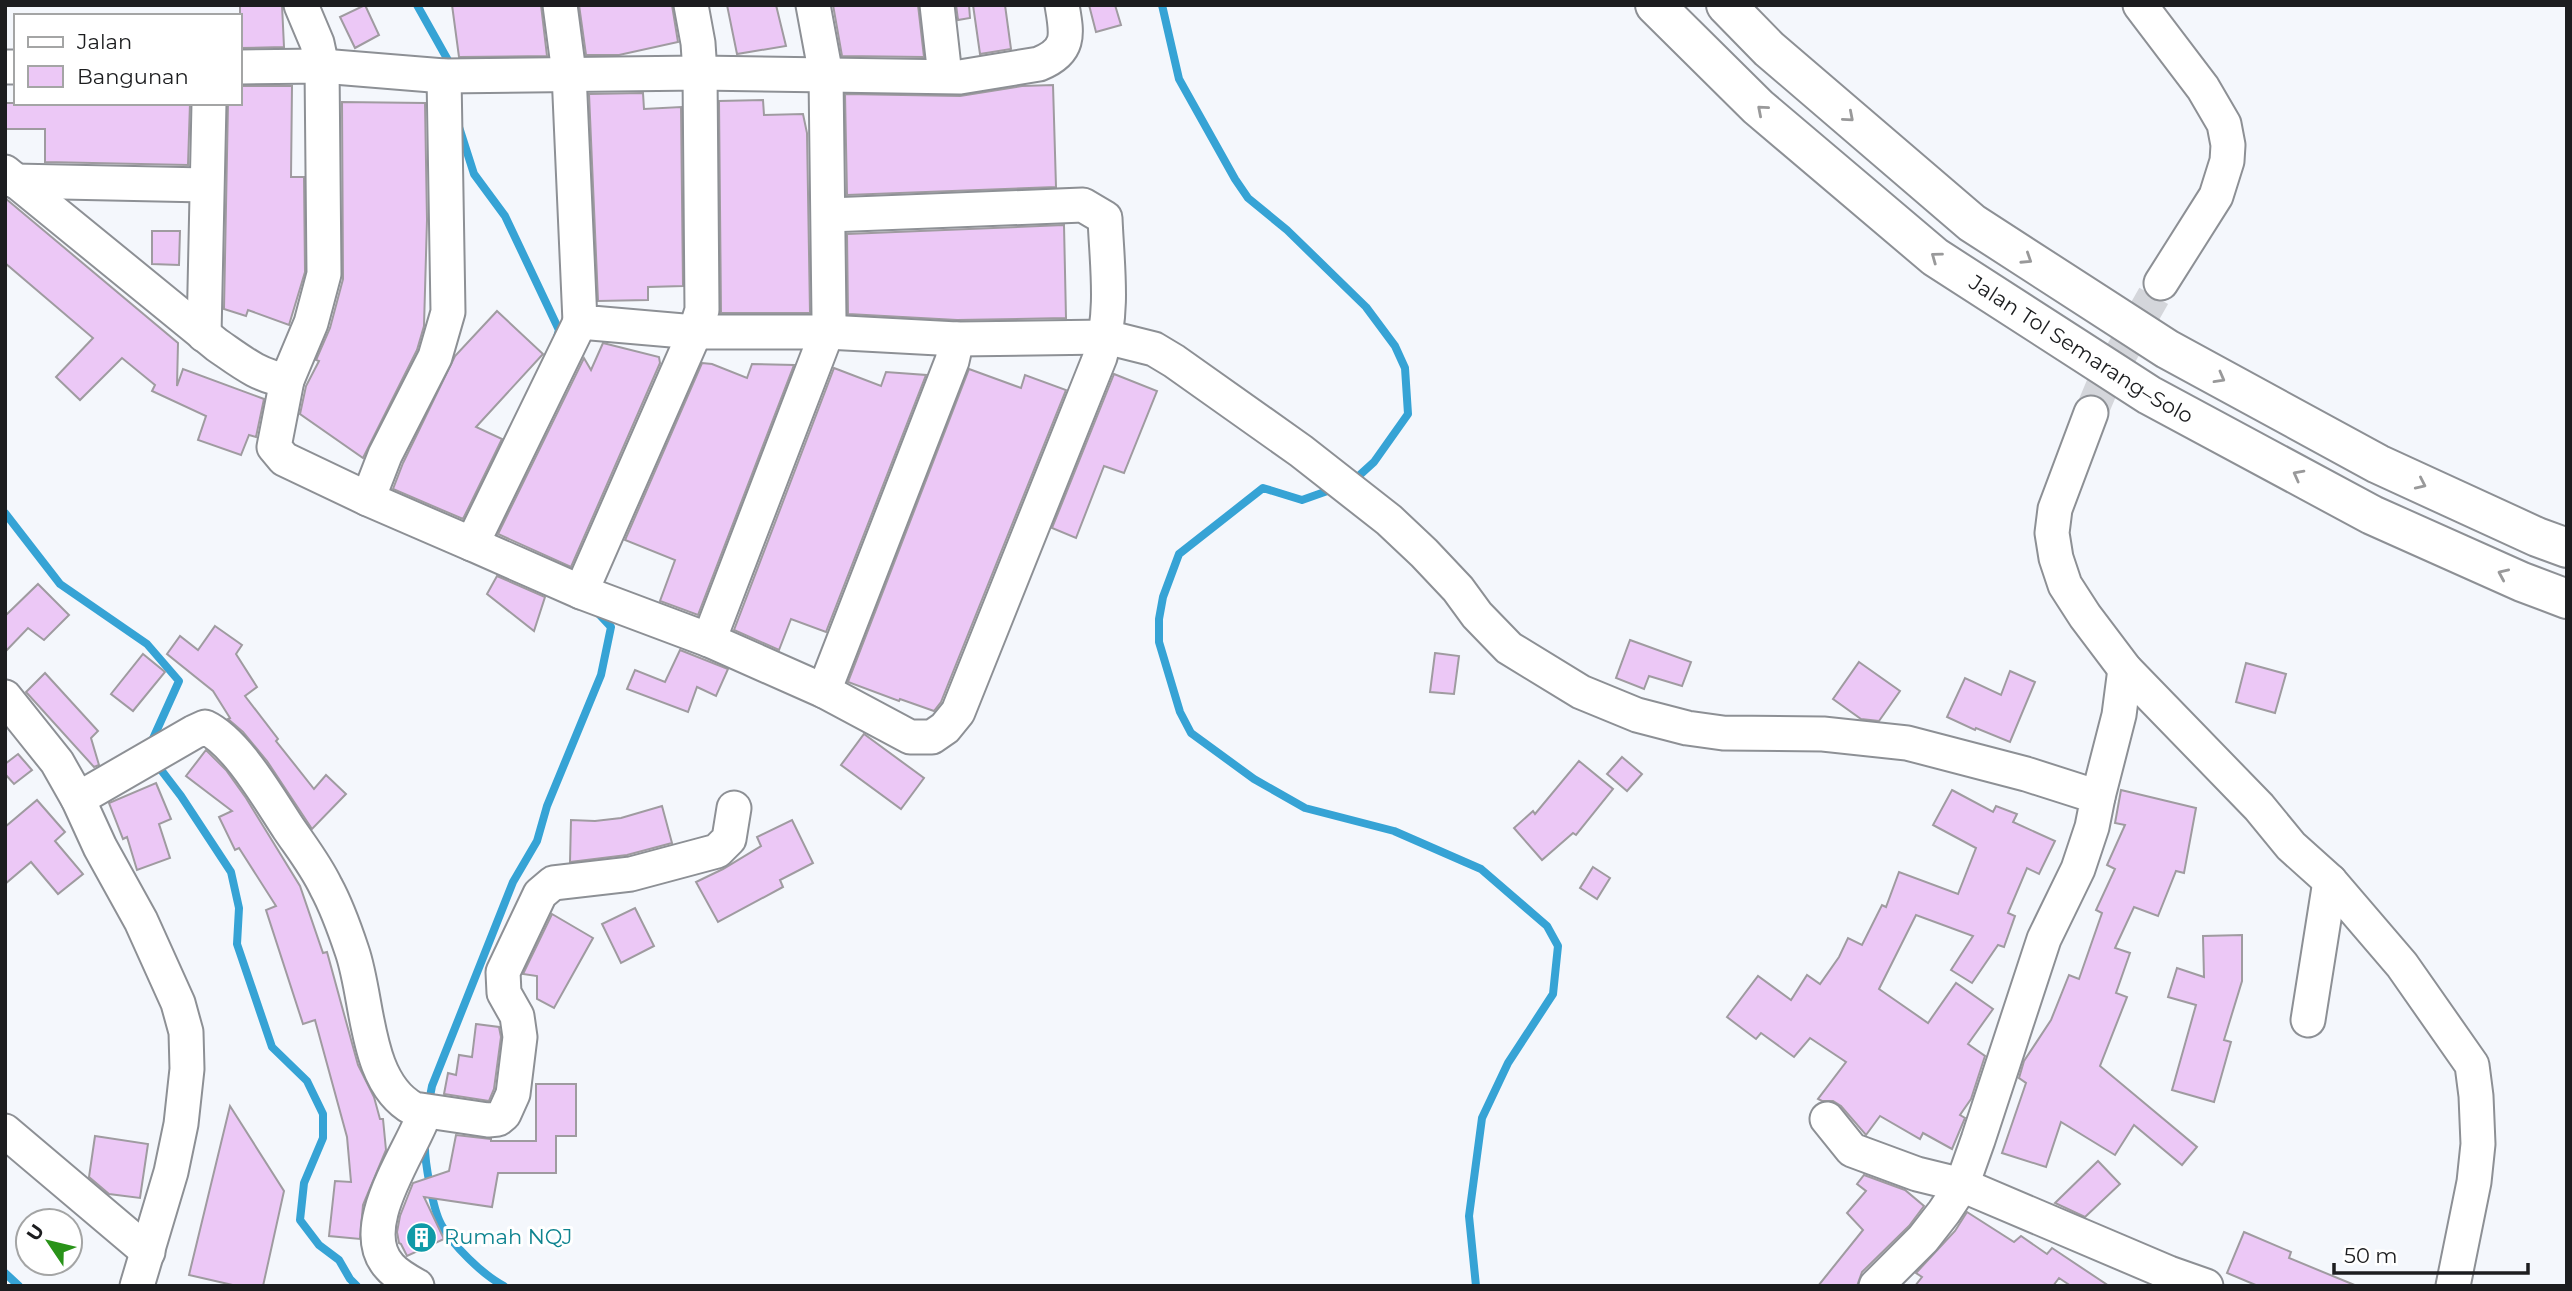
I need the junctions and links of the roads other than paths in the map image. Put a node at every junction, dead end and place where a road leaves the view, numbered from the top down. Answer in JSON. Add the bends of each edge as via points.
{"nodes":[{"id":1,"x":301,"y":5,"type":"edge"},
{"id":2,"x":560,"y":5,"type":"edge"},
{"id":3,"x":691,"y":5,"type":"edge"},
{"id":4,"x":813,"y":5,"type":"edge"},
{"id":5,"x":937,"y":5,"type":"edge"},
{"id":6,"x":1062,"y":5,"type":"edge"},
{"id":7,"x":1655,"y":5,"type":"edge"},
{"id":8,"x":1726,"y":5,"type":"edge"},
{"id":9,"x":2140,"y":5,"type":"edge"},
{"id":10,"x":323,"y":66,"type":"junction"},
{"id":11,"x":242,"y":67,"type":"edge"},
{"id":12,"x":700,"y":73,"type":"junction"},
{"id":13,"x":569,"y":74,"type":"junction"},
{"id":14,"x":826,"y":75,"type":"junction"},
{"id":15,"x":444,"y":76,"type":"junction"},
{"id":16,"x":945,"y":76,"type":"junction"},
{"id":17,"x":209,"y":105,"type":"edge"},
{"id":18,"x":10,"y":176,"type":"edge"},
{"id":19,"x":206,"y":185,"type":"junction"},
{"id":20,"x":829,"y":215,"type":"junction"},
{"id":21,"x":2161,"y":282,"type":"tunnel mouth"},
{"id":22,"x":580,"y":322,"type":"junction"},
{"id":23,"x":695,"y":332,"type":"junction"},
{"id":24,"x":827,"y":332,"type":"junction"},
{"id":25,"x":204,"y":335,"type":"junction"},
{"id":26,"x":1106,"y":337,"type":"junction"},
{"id":27,"x":957,"y":339,"type":"junction"},
{"id":28,"x":287,"y":380,"type":"junction"},
{"id":29,"x":2091,"y":413,"type":"tunnel mouth"},
{"id":30,"x":368,"y":499,"type":"junction"},
{"id":31,"x":472,"y":544,"type":"junction"},
{"id":32,"x":2567,"y":548,"type":"edge"},
{"id":33,"x":581,"y":592,"type":"junction"},
{"id":34,"x":2567,"y":599,"type":"edge"},
{"id":35,"x":709,"y":640,"type":"junction"},
{"id":36,"x":2125,"y":668,"type":"junction"},
{"id":37,"x":824,"y":691,"type":"junction"},
{"id":38,"x":5,"y":697,"type":"edge"},
{"id":39,"x":2098,"y":797,"type":"junction"},
{"id":40,"x":78,"y":799,"type":"junction"},
{"id":41,"x":734,"y":808,"type":"dead end"},
{"id":42,"x":2330,"y":881,"type":"junction"},
{"id":43,"x":2308,"y":1020,"type":"dead end"},
{"id":44,"x":430,"y":1112,"type":"junction"},
{"id":45,"x":1827,"y":1119,"type":"dead end"},
{"id":46,"x":5,"y":1131,"type":"edge"},
{"id":47,"x":1962,"y":1185,"type":"junction"},
{"id":48,"x":148,"y":1252,"type":"junction"},
{"id":49,"x":2167,"y":1279,"type":"edge"},
{"id":50,"x":137,"y":1286,"type":"edge"},
{"id":51,"x":417,"y":1286,"type":"edge"},
{"id":52,"x":1876,"y":1286,"type":"edge"},
{"id":53,"x":2206,"y":1286,"type":"edge"},
{"id":54,"x":2453,"y":1286,"type":"edge"}],
"edges":[{"from":1,"to":10,"type":"street"},
{"from":2,"to":13,"type":"street"},
{"from":3,"to":12,"type":"street"},
{"from":4,"to":14,"type":"street"},
{"from":5,"to":16,"type":"street"},
{"from":6,"to":16,"type":"street","via":[[1067,36],[1052,59]]},
{"from":34,"to":7,"type":"highway","name":"Jalan Tol Semarang–Solo","one_way":true,"via":[[2372,515],[2149,395],[1935,257],[1758,107]]},
{"from":8,"to":32,"type":"highway","one_way":true,"via":[[1769,48],[1972,223],[2167,349],[2378,464]]},
{"from":9,"to":21,"type":"street","via":[[2203,88],[2224,124],[2228,145],[2216,196]]},
{"from":10,"to":11,"type":"street"},
{"from":10,"to":15,"type":"street"},
{"from":10,"to":28,"type":"street","via":[[324,274],[311,323]]},
{"from":12,"to":13,"type":"street"},
{"from":12,"to":14,"type":"street"},
{"from":12,"to":23,"type":"street","via":[[702,310]]},
{"from":13,"to":15,"type":"street"},
{"from":13,"to":22,"type":"street"},
{"from":14,"to":16,"type":"street"},
{"from":14,"to":20,"type":"street"},
{"from":15,"to":30,"type":"street","via":[[448,312],[435,357]]},
{"from":17,"to":19,"type":"street"},
{"from":18,"to":19,"type":"street"},
{"from":18,"to":25,"type":"street"},
{"from":19,"to":25,"type":"street"},
{"from":20,"to":24,"type":"street"},
{"from":20,"to":26,"type":"street","via":[[1083,205],[1105,218],[1110,313]]},
{"from":22,"to":23,"type":"street"},
{"from":22,"to":31,"type":"street"},
{"from":23,"to":24,"type":"street"},
{"from":23,"to":33,"type":"street"},
{"from":24,"to":27,"type":"street"},
{"from":24,"to":35,"type":"street"},
{"from":25,"to":28,"type":"street","via":[[247,366]]},
{"from":26,"to":27,"type":"street"},
{"from":26,"to":37,"type":"street","via":[[958,712],[932,737],[910,737]]},
{"from":26,"to":39,"type":"street","via":[[1154,349],[1174,361],[1344,484],[1424,553],[1509,648],[1611,705],[1661,722],[1723,733],[1823,734],[1907,743]]},
{"from":27,"to":37,"type":"street"},
{"from":28,"to":30,"type":"street","via":[[274,447],[284,459]]},
{"from":29,"to":36,"type":"street","via":[[2055,509],[2052,533],[2065,584]]},
{"from":30,"to":31,"type":"street"},
{"from":31,"to":33,"type":"street"},
{"from":33,"to":35,"type":"street"},
{"from":35,"to":37,"type":"street"},
{"from":36,"to":39,"type":"street","via":[[2119,715]]},
{"from":36,"to":42,"type":"street","via":[[2291,846]]},
{"from":38,"to":40,"type":"street","via":[[57,762]]},
{"from":39,"to":47,"type":"street","via":[[2078,869],[2044,939]]},
{"from":40,"to":44,"type":"street","via":[[205,727],[225,741],[326,887],[353,953],[388,1088],[405,1104]]},
{"from":40,"to":48,"type":"street","via":[[141,920],[186,1032],[181,1124]]},
{"from":41,"to":44,"type":"street","via":[[729,839],[717,851],[631,874],[563,881],[545,888],[503,971],[504,993],[517,1016],[520,1037],[510,1105],[498,1119],[488,1120]]},
{"from":42,"to":43,"type":"street"},
{"from":42,"to":54,"type":"street","via":[[2402,965],[2472,1065],[2476,1169]]},
{"from":44,"to":51,"type":"street","via":[[387,1191],[379,1233],[380,1249],[390,1267]]},
{"from":45,"to":47,"type":"street","via":[[1852,1150]]},
{"from":46,"to":48,"type":"street"},
{"from":47,"to":49,"type":"street"},
{"from":47,"to":52,"type":"street","via":[[1923,1239]]},
{"from":48,"to":50,"type":"street"},
{"from":49,"to":53,"type":"street"}]}
